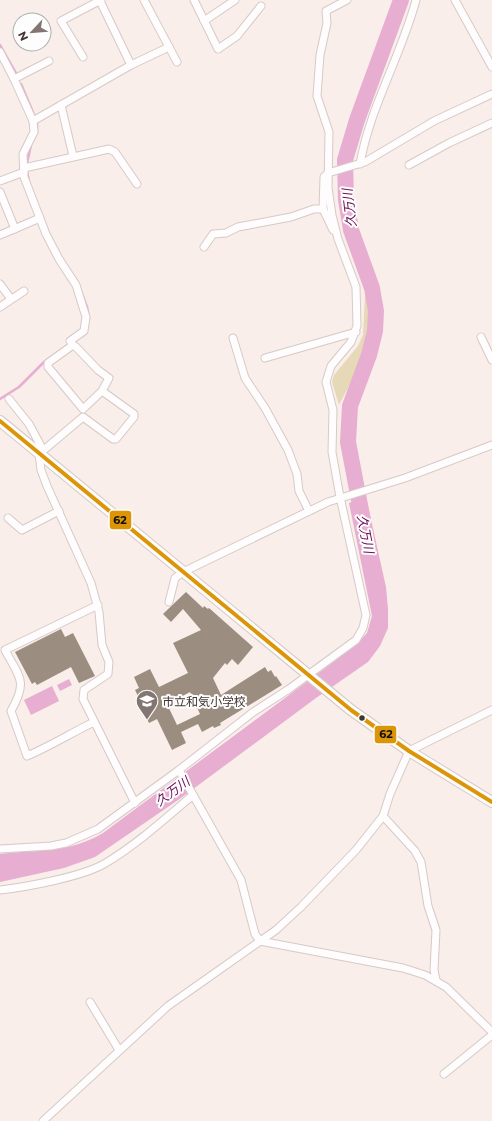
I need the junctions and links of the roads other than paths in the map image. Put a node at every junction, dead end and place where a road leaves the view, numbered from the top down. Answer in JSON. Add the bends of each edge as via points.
{"nodes":[{"id":1,"x":100,"y":0,"type":"edge"},
{"id":2,"x":144,"y":0,"type":"edge"},
{"id":3,"x":194,"y":0,"type":"edge"},
{"id":4,"x":235,"y":0,"type":"edge"},
{"id":5,"x":347,"y":0,"type":"edge"},
{"id":6,"x":416,"y":0,"type":"edge"},
{"id":7,"x":455,"y":0,"type":"edge"},
{"id":8,"x":261,"y":6,"type":"dead end"},
{"id":9,"x":204,"y":21,"type":"junction"},
{"id":10,"x":169,"y":47,"type":"junction"},
{"id":11,"x":0,"y":52,"type":"edge"},
{"id":12,"x":83,"y":57,"type":"dead end"},
{"id":13,"x":48,"y":61,"type":"dead end"},
{"id":14,"x":176,"y":62,"type":"dead end"},
{"id":15,"x":131,"y":65,"type":"junction"},
{"id":16,"x":7,"y":66,"type":"junction"},
{"id":17,"x":492,"y":67,"type":"edge"},
{"id":18,"x":0,"y":70,"type":"edge"},
{"id":19,"x":14,"y":79,"type":"junction"},
{"id":20,"x":492,"y":94,"type":"edge"},
{"id":21,"x":61,"y":105,"type":"junction"},
{"id":22,"x":33,"y":121,"type":"junction"},
{"id":23,"x":492,"y":123,"type":"edge"},
{"id":24,"x":73,"y":156,"type":"junction"},
{"id":25,"x":359,"y":165,"type":"junction"},
{"id":26,"x":409,"y":165,"type":"dead end"},
{"id":27,"x":24,"y":170,"type":"junction"},
{"id":28,"x":330,"y":172,"type":"junction"},
{"id":29,"x":0,"y":181,"type":"edge"},
{"id":30,"x":137,"y":184,"type":"dead end"},
{"id":31,"x":0,"y":192,"type":"edge"},
{"id":32,"x":323,"y":209,"type":"junction"},
{"id":33,"x":40,"y":218,"type":"junction"},
{"id":34,"x":15,"y":229,"type":"junction"},
{"id":35,"x":0,"y":235,"type":"edge"},
{"id":36,"x":338,"y":239,"type":"junction"},
{"id":37,"x":204,"y":247,"type":"dead end"},
{"id":38,"x":0,"y":284,"type":"edge"},
{"id":39,"x":24,"y":291,"type":"dead end"},
{"id":40,"x":12,"y":299,"type":"junction"},
{"id":41,"x":0,"y":307,"type":"edge"},
{"id":42,"x":356,"y":332,"type":"junction"},
{"id":43,"x":481,"y":337,"type":"dead end"},
{"id":44,"x":233,"y":338,"type":"dead end"},
{"id":45,"x":73,"y":346,"type":"junction"},
{"id":46,"x":490,"y":351,"type":"edge"},
{"id":47,"x":265,"y":358,"type":"dead end"},
{"id":48,"x":492,"y":360,"type":"edge"},
{"id":49,"x":102,"y":391,"type":"junction"},
{"id":50,"x":9,"y":399,"type":"dead end"},
{"id":51,"x":83,"y":409,"type":"junction"},
{"id":52,"x":83,"y":417,"type":"junction"},
{"id":53,"x":0,"y":421,"type":"edge"},
{"id":54,"x":492,"y":445,"type":"edge"},
{"id":55,"x":41,"y":452,"type":"junction"},
{"id":56,"x":343,"y":496,"type":"junction"},
{"id":57,"x":59,"y":511,"type":"junction"},
{"id":58,"x":308,"y":511,"type":"junction"},
{"id":59,"x":8,"y":518,"type":"dead end"},
{"id":60,"x":183,"y":572,"type":"junction"},
{"id":61,"x":170,"y":602,"type":"dead end"},
{"id":62,"x":98,"y":605,"type":"junction"},
{"id":63,"x":309,"y":677,"type":"junction"},
{"id":64,"x":492,"y":710,"type":"edge"},
{"id":65,"x":94,"y":722,"type":"junction"},
{"id":66,"x":409,"y":751,"type":"junction"},
{"id":67,"x":180,"y":772,"type":"junction"},
{"id":68,"x":193,"y":794,"type":"junction"},
{"id":69,"x":492,"y":802,"type":"edge"},
{"id":70,"x":135,"y":803,"type":"junction"},
{"id":71,"x":383,"y":816,"type":"junction"},
{"id":72,"x":0,"y":849,"type":"edge"},
{"id":73,"x":0,"y":890,"type":"edge"},
{"id":74,"x":260,"y":941,"type":"junction"},
{"id":75,"x":436,"y":980,"type":"junction"},
{"id":76,"x":90,"y":1002,"type":"dead end"},
{"id":77,"x":492,"y":1034,"type":"edge"},
{"id":78,"x":119,"y":1050,"type":"junction"},
{"id":79,"x":444,"y":1074,"type":"dead end"},
{"id":80,"x":44,"y":1121,"type":"edge"}],
"edges":[{"from":1,"to":12,"type":"street","via":[[61,21]]},
{"from":1,"to":15,"type":"street"},
{"from":2,"to":10,"type":"street"},
{"from":3,"to":9,"type":"street"},
{"from":4,"to":9,"type":"street"},
{"from":5,"to":28,"type":"street","via":[[326,11],[327,23],[319,70],[318,96],[329,132]]},
{"from":6,"to":25,"type":"street","via":[[411,19],[369,123]]},
{"from":7,"to":17,"type":"street"},
{"from":8,"to":9,"type":"street","via":[[237,36],[218,49]]},
{"from":10,"to":14,"type":"street"},
{"from":10,"to":15,"type":"street"},
{"from":11,"to":16,"type":"street"},
{"from":13,"to":19,"type":"street"},
{"from":15,"to":21,"type":"street"},
{"from":16,"to":18,"type":"street"},
{"from":16,"to":19,"type":"street"},
{"from":19,"to":22,"type":"street"},
{"from":20,"to":25,"type":"street","via":[[434,121]]},
{"from":21,"to":22,"type":"street"},
{"from":21,"to":24,"type":"street"},
{"from":22,"to":27,"type":"street","via":[[34,132],[23,154]]},
{"from":23,"to":26,"type":"street","via":[[449,142]]},
{"from":24,"to":27,"type":"street"},
{"from":24,"to":30,"type":"street","via":[[109,149],[115,152]]},
{"from":25,"to":28,"type":"street"},
{"from":27,"to":29,"type":"street"},
{"from":27,"to":33,"type":"street","via":[[25,182]]},
{"from":28,"to":32,"type":"street","via":[[324,177]]},
{"from":28,"to":36,"type":"street","via":[[332,215]]},
{"from":31,"to":34,"type":"street"},
{"from":32,"to":36,"type":"street"},
{"from":32,"to":37,"type":"street","via":[[213,234]]},
{"from":33,"to":34,"type":"street"},
{"from":33,"to":45,"type":"street","via":[[59,259],[76,284],[86,317],[84,331],[70,341]]},
{"from":34,"to":35,"type":"street"},
{"from":36,"to":42,"type":"street","via":[[356,287]]},
{"from":38,"to":40,"type":"street"},
{"from":39,"to":40,"type":"street"},
{"from":40,"to":41,"type":"street"},
{"from":42,"to":47,"type":"street"},
{"from":42,"to":56,"type":"street","via":[[331,366],[326,382],[333,410],[332,452]]},
{"from":43,"to":46,"type":"street"},
{"from":44,"to":58,"type":"street","via":[[245,378],[288,450],[297,474],[299,491]]},
{"from":45,"to":49,"type":"street","via":[[109,378]]},
{"from":45,"to":51,"type":"street","via":[[48,363],[48,367]]},
{"from":46,"to":48,"type":"street"},
{"from":49,"to":51,"type":"street"},
{"from":49,"to":52,"type":"street","via":[[134,414],[134,417],[116,439]]},
{"from":50,"to":55,"type":"street","via":[[29,424]]},
{"from":51,"to":52,"type":"street"},
{"from":52,"to":55,"type":"street"},
{"from":53,"to":55,"type":"main road"},
{"from":54,"to":56,"type":"street","via":[[405,478]]},
{"from":55,"to":57,"type":"street","via":[[41,470]]},
{"from":55,"to":60,"type":"main road"},
{"from":56,"to":58,"type":"street"},
{"from":56,"to":63,"type":"street","via":[[366,615],[363,628],[356,640]]},
{"from":57,"to":59,"type":"street","via":[[22,530]]},
{"from":57,"to":62,"type":"street"},
{"from":58,"to":60,"type":"street"},
{"from":60,"to":61,"type":"street","via":[[175,578]]},
{"from":60,"to":63,"type":"main road"},
{"from":62,"to":65,"type":"street","via":[[102,645],[109,669],[104,678],[83,692],[83,699]]},
{"from":62,"to":65,"type":"street","via":[[5,650],[22,682],[11,711],[27,756]]},
{"from":63,"to":66,"type":"main road"},
{"from":63,"to":67,"type":"street","via":[[252,713]]},
{"from":64,"to":66,"type":"street"},
{"from":65,"to":70,"type":"street"},
{"from":66,"to":69,"type":"main road"},
{"from":66,"to":71,"type":"street"},
{"from":67,"to":68,"type":"street"},
{"from":67,"to":70,"type":"street"},
{"from":68,"to":73,"type":"street","via":[[157,825],[102,865],[62,878]]},
{"from":68,"to":74,"type":"street","via":[[241,880],[255,934]]},
{"from":70,"to":72,"type":"street","via":[[98,829],[78,839],[51,846]]},
{"from":71,"to":74,"type":"street","via":[[356,850],[323,884],[276,930]]},
{"from":71,"to":75,"type":"street","via":[[415,851],[421,862],[428,906],[436,930]]},
{"from":74,"to":75,"type":"street","via":[[402,968]]},
{"from":74,"to":78,"type":"street","via":[[168,1006]]},
{"from":75,"to":77,"type":"street","via":[[452,992]]},
{"from":76,"to":78,"type":"street"},
{"from":77,"to":79,"type":"street"},
{"from":78,"to":80,"type":"street"}]}
